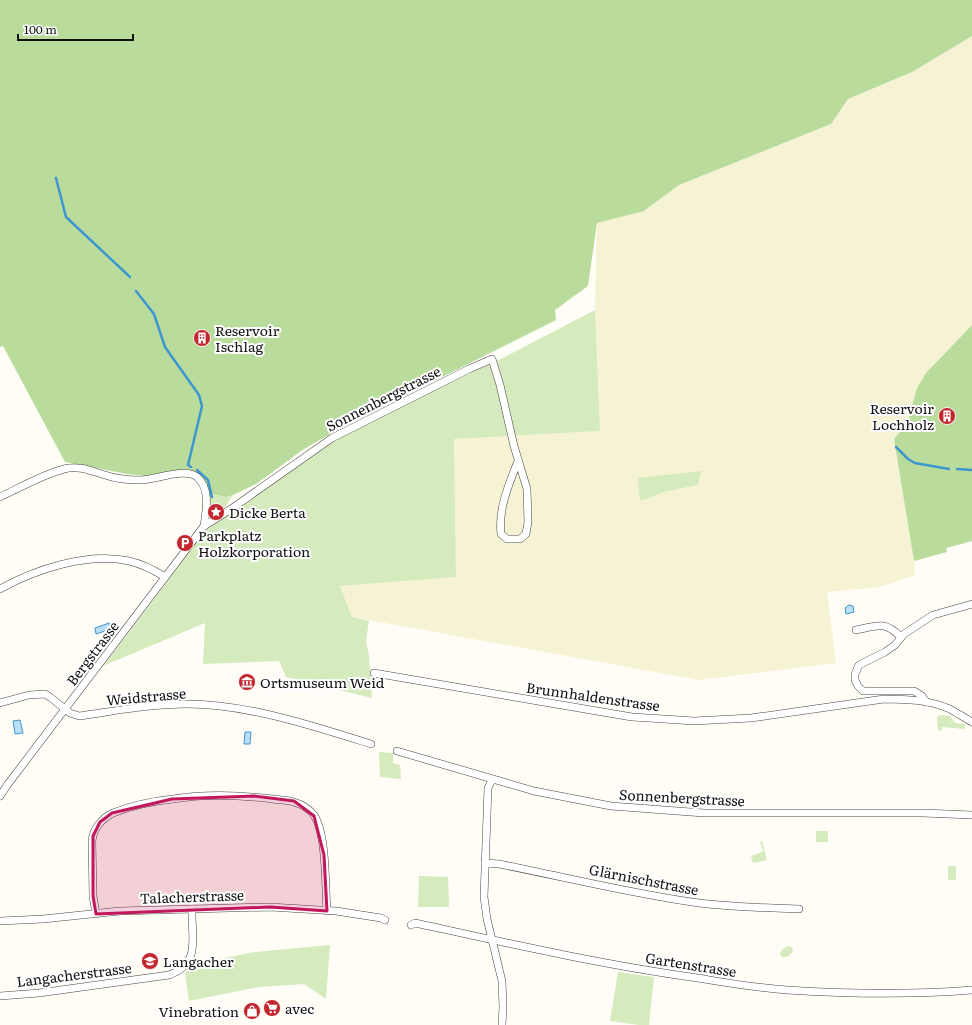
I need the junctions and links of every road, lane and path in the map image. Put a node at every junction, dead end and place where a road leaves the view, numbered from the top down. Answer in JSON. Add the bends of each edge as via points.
{"nodes":[{"id":1,"x":518,"y":461,"type":"junction"},
{"id":2,"x":0,"y":497,"type":"edge"},
{"id":3,"x":204,"y":526,"type":"junction"},
{"id":4,"x":165,"y":577,"type":"junction"},
{"id":5,"x":0,"y":589,"type":"edge"},
{"id":6,"x":972,"y":604,"type":"edge"},
{"id":7,"x":856,"y":630,"type":"dead end"},
{"id":8,"x":901,"y":637,"type":"junction"},
{"id":9,"x":374,"y":673,"type":"dead end"},
{"id":10,"x":926,"y":702,"type":"junction"},
{"id":11,"x":0,"y":703,"type":"edge"},
{"id":12,"x":66,"y":709,"type":"junction"},
{"id":13,"x":972,"y":722,"type":"edge"},
{"id":14,"x":371,"y":744,"type":"dead end"},
{"id":15,"x":397,"y":751,"type":"dead end"},
{"id":16,"x":492,"y":780,"type":"junction"},
{"id":17,"x":0,"y":796,"type":"edge"},
{"id":18,"x":972,"y":815,"type":"edge"},
{"id":19,"x":484,"y":863,"type":"junction"},
{"id":20,"x":192,"y":909,"type":"junction"},
{"id":21,"x":799,"y":909,"type":"dead end"},
{"id":22,"x":327,"y":911,"type":"junction"},
{"id":23,"x":96,"y":914,"type":"junction"},
{"id":24,"x":385,"y":920,"type":"dead end"},
{"id":25,"x":0,"y":921,"type":"edge"},
{"id":26,"x":411,"y":925,"type":"dead end"},
{"id":27,"x":492,"y":941,"type":"junction"},
{"id":28,"x":972,"y":990,"type":"edge"},
{"id":29,"x":0,"y":996,"type":"edge"},
{"id":30,"x":502,"y":1025,"type":"edge"}],
"edges":[{"from":1,"to":1,"type":"street","name":"Sonnenbergstrasse","via":[[526,489],[528,522],[526,534],[520,539],[507,539],[501,534],[499,522]]},
{"from":1,"to":3,"type":"street","name":"Sonnenbergstrasse","via":[[492,359],[332,438]]},
{"from":2,"to":3,"type":"street","via":[[54,472],[74,467],[128,479],[150,480],[190,474],[202,483],[206,494]]},
{"from":3,"to":4,"type":"street","name":"Bergstrasse"},
{"from":4,"to":5,"type":"street","via":[[129,561],[91,560],[43,570]]},
{"from":4,"to":12,"type":"street","name":"Bergstrasse"},
{"from":6,"to":8,"type":"street","via":[[933,615]]},
{"from":7,"to":8,"type":"street","via":[[885,626]]},
{"from":8,"to":10,"type":"street","via":[[885,652],[859,666],[855,680],[863,691],[914,691]]},
{"from":9,"to":10,"type":"street","name":"Brunnhaldenstrasse","via":[[632,717],[694,721],[751,718],[884,699]]},
{"from":10,"to":13,"type":"street","name":"Brunnhaldenstrasse","via":[[950,709]]},
{"from":11,"to":12,"type":"street","name":"Weidstrasse","via":[[40,694],[50,697]]},
{"from":12,"to":14,"type":"street","name":"Weidstrasse","via":[[79,716],[173,705],[222,707],[315,727]]},
{"from":12,"to":17,"type":"street","name":"Bergstrasse"},
{"from":15,"to":16,"type":"street","name":"Sonnenbergstrasse"},
{"from":16,"to":18,"type":"street","name":"Sonnenbergstrasse","via":[[566,799],[636,809],[704,813]]},
{"from":16,"to":19,"type":"street","via":[[488,788]]},
{"from":19,"to":21,"type":"street","name":"Glärnischstrasse","via":[[698,903],[740,908]]},
{"from":19,"to":27,"type":"street","via":[[484,897]]},
{"from":20,"to":22,"type":"street","name":"Talacherstrasse","via":[[270,907]]},
{"from":20,"to":23,"type":"street","name":"Talacherstrasse"},
{"from":20,"to":29,"type":"street","name":"Langacherstrasse","via":[[192,952],[188,963],[176,972],[169,975]]},
{"from":22,"to":23,"type":"street","via":[[321,833],[308,808],[294,802],[254,796],[202,796],[143,805],[112,813],[100,822],[92,836],[93,896]]},
{"from":22,"to":24,"type":"street","name":"Talacherstrasse"},
{"from":23,"to":25,"type":"street","name":"Talacherstrasse"},
{"from":26,"to":27,"type":"street","name":"Gartenstrasse","via":[[415,923]]},
{"from":27,"to":28,"type":"street","name":"Gartenstrasse","via":[[645,970],[787,990],[935,993]]},
{"from":27,"to":30,"type":"street","via":[[502,981]]}]}
